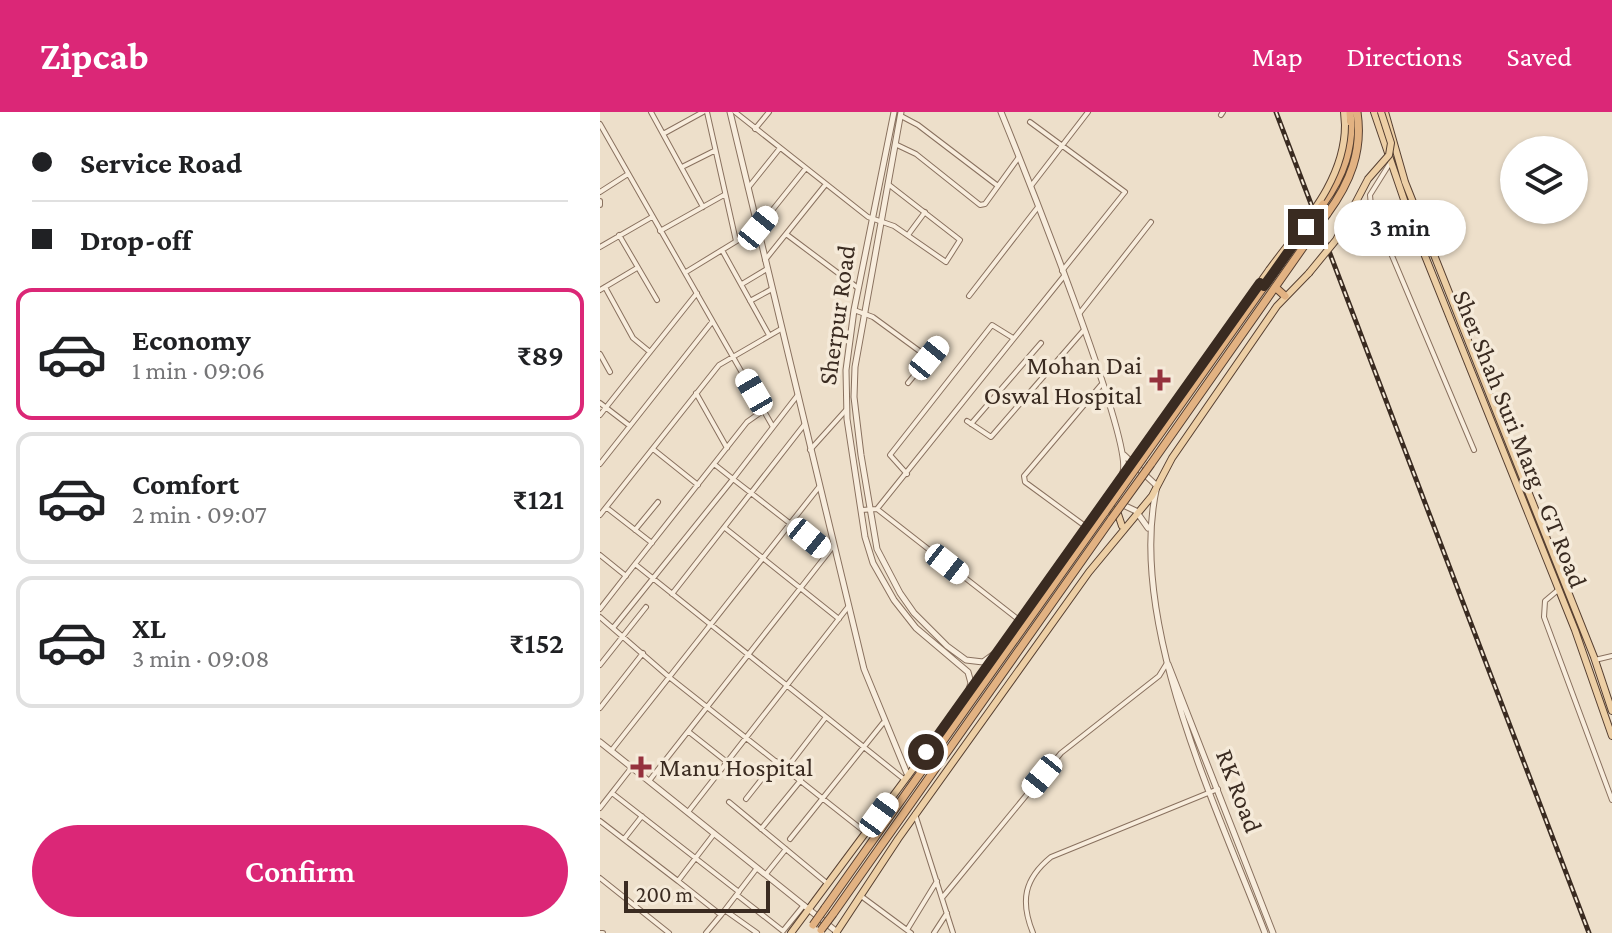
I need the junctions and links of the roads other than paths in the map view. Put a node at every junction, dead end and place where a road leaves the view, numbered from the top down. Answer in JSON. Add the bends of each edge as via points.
{"nodes":[{"id":1,"x":651,"y":112,"type":"edge"},
{"id":2,"x":705,"y":112,"type":"edge"},
{"id":3,"x":732,"y":112,"type":"edge"},
{"id":4,"x":769,"y":112,"type":"edge"},
{"id":5,"x":894,"y":112,"type":"edge"},
{"id":6,"x":1001,"y":112,"type":"edge"},
{"id":7,"x":1088,"y":112,"type":"edge"},
{"id":8,"x":1357,"y":112,"type":"edge"},
{"id":9,"x":1374,"y":112,"type":"edge"},
{"id":10,"x":1383,"y":112,"type":"edge"},
{"id":11,"x":901,"y":114,"type":"edge"},
{"id":12,"x":1347,"y":118,"type":"edge"},
{"id":13,"x":1030,"y":122,"type":"dead end"},
{"id":14,"x":600,"y":124,"type":"edge"},
{"id":15,"x":755,"y":129,"type":"junction"},
{"id":16,"x":663,"y":134,"type":"junction"},
{"id":17,"x":895,"y":144,"type":"junction"},
{"id":18,"x":1062,"y":145,"type":"junction"},
{"id":19,"x":780,"y":148,"type":"junction"},
{"id":20,"x":714,"y":151,"type":"junction"},
{"id":21,"x":1019,"y":157,"type":"junction"},
{"id":22,"x":1390,"y":163,"type":"junction"},
{"id":23,"x":682,"y":167,"type":"junction"},
{"id":24,"x":806,"y":168,"type":"junction"},
{"id":25,"x":629,"y":174,"type":"junction"},
{"id":26,"x":826,"y":184,"type":"junction"},
{"id":27,"x":888,"y":184,"type":"junction"},
{"id":28,"x":998,"y":186,"type":"junction"},
{"id":29,"x":1030,"y":186,"type":"junction"},
{"id":30,"x":748,"y":188,"type":"junction"},
{"id":31,"x":600,"y":192,"type":"edge"},
{"id":32,"x":724,"y":195,"type":"junction"},
{"id":33,"x":703,"y":207,"type":"junction"},
{"id":34,"x":1038,"y":207,"type":"junction"},
{"id":35,"x":925,"y":212,"type":"junction"},
{"id":36,"x":652,"y":217,"type":"junction"},
{"id":37,"x":872,"y":218,"type":"junction"},
{"id":38,"x":880,"y":220,"type":"junction"},
{"id":39,"x":1151,"y":222,"type":"dead end"},
{"id":40,"x":758,"y":228,"type":"junction"},
{"id":41,"x":660,"y":231,"type":"junction"},
{"id":42,"x":786,"y":234,"type":"junction"},
{"id":43,"x":619,"y":235,"type":"junction"},
{"id":44,"x":908,"y":235,"type":"junction"},
{"id":45,"x":736,"y":241,"type":"junction"},
{"id":46,"x":600,"y":247,"type":"edge"},
{"id":47,"x":722,"y":250,"type":"junction"},
{"id":48,"x":765,"y":260,"type":"junction"},
{"id":49,"x":637,"y":268,"type":"junction"},
{"id":50,"x":767,"y":269,"type":"junction"},
{"id":51,"x":686,"y":272,"type":"junction"},
{"id":52,"x":1063,"y":273,"type":"junction"},
{"id":53,"x":859,"y":281,"type":"junction"},
{"id":54,"x":868,"y":283,"type":"junction"},
{"id":55,"x":741,"y":284,"type":"junction"},
{"id":56,"x":1262,"y":284,"type":"junction"},
{"id":57,"x":1275,"y":287,"type":"junction"},
{"id":58,"x":858,"y":288,"type":"junction"},
{"id":59,"x":602,"y":289,"type":"edge"},
{"id":60,"x":772,"y":289,"type":"junction"},
{"id":61,"x":697,"y":293,"type":"junction"},
{"id":62,"x":969,"y":296,"type":"dead end"},
{"id":63,"x":1285,"y":296,"type":"junction"},
{"id":64,"x":657,"y":300,"type":"dead end"},
{"id":65,"x":750,"y":301,"type":"junction"},
{"id":66,"x":854,"y":310,"type":"junction"},
{"id":67,"x":862,"y":313,"type":"junction"},
{"id":68,"x":1078,"y":316,"type":"junction"},
{"id":69,"x":713,"y":321,"type":"junction"},
{"id":70,"x":781,"y":329,"type":"junction"},
{"id":71,"x":1083,"y":331,"type":"junction"},
{"id":72,"x":769,"y":335,"type":"junction"},
{"id":73,"x":1014,"y":339,"type":"junction"},
{"id":74,"x":1041,"y":343,"type":"dead end"},
{"id":75,"x":939,"y":345,"type":"dead end"},
{"id":76,"x":650,"y":352,"type":"junction"},
{"id":77,"x":600,"y":354,"type":"edge"},
{"id":78,"x":732,"y":355,"type":"junction"},
{"id":79,"x":929,"y":358,"type":"junction"},
{"id":80,"x":610,"y":372,"type":"dead end"},
{"id":81,"x":908,"y":383,"type":"dead end"},
{"id":82,"x":1101,"y":385,"type":"junction"},
{"id":83,"x":696,"y":393,"type":"junction"},
{"id":84,"x":797,"y":396,"type":"junction"},
{"id":85,"x":600,"y":403,"type":"edge"},
{"id":86,"x":605,"y":408,"type":"junction"},
{"id":87,"x":764,"y":410,"type":"junction"},
{"id":88,"x":846,"y":410,"type":"junction"},
{"id":89,"x":600,"y":415,"type":"edge"},
{"id":90,"x":856,"y":418,"type":"junction"},
{"id":91,"x":847,"y":419,"type":"junction"},
{"id":92,"x":804,"y":425,"type":"junction"},
{"id":93,"x":630,"y":426,"type":"junction"},
{"id":94,"x":773,"y":427,"type":"junction"},
{"id":95,"x":727,"y":448,"type":"junction"},
{"id":96,"x":653,"y":449,"type":"junction"},
{"id":97,"x":810,"y":450,"type":"junction"},
{"id":98,"x":1474,"y":450,"type":"dead end"},
{"id":99,"x":1124,"y":455,"type":"junction"},
{"id":100,"x":1130,"y":463,"type":"junction"},
{"id":101,"x":600,"y":464,"type":"edge"},
{"id":102,"x":714,"y":464,"type":"junction"},
{"id":103,"x":1123,"y":472,"type":"junction"},
{"id":104,"x":907,"y":474,"type":"junction"},
{"id":105,"x":733,"y":479,"type":"junction"},
{"id":106,"x":698,"y":485,"type":"junction"},
{"id":107,"x":1113,"y":486,"type":"junction"},
{"id":108,"x":1157,"y":486,"type":"junction"},
{"id":109,"x":819,"y":487,"type":"junction"},
{"id":110,"x":752,"y":493,"type":"junction"},
{"id":111,"x":658,"y":502,"type":"dead end"},
{"id":112,"x":606,"y":507,"type":"junction"},
{"id":113,"x":869,"y":509,"type":"junction"},
{"id":114,"x":877,"y":509,"type":"junction"},
{"id":115,"x":861,"y":510,"type":"junction"},
{"id":116,"x":1136,"y":511,"type":"junction"},
{"id":117,"x":1105,"y":512,"type":"junction"},
{"id":118,"x":600,"y":515,"type":"edge"},
{"id":119,"x":791,"y":523,"type":"junction"},
{"id":120,"x":1085,"y":526,"type":"junction"},
{"id":121,"x":725,"y":527,"type":"junction"},
{"id":122,"x":1121,"y":529,"type":"junction"},
{"id":123,"x":635,"y":530,"type":"junction"},
{"id":124,"x":1150,"y":533,"type":"junction"},
{"id":125,"x":652,"y":543,"type":"junction"},
{"id":126,"x":833,"y":546,"type":"junction"},
{"id":127,"x":828,"y":553,"type":"junction"},
{"id":128,"x":600,"y":555,"type":"edge"},
{"id":129,"x":762,"y":558,"type":"junction"},
{"id":130,"x":635,"y":564,"type":"junction"},
{"id":131,"x":626,"y":576,"type":"junction"},
{"id":132,"x":652,"y":579,"type":"junction"},
{"id":133,"x":801,"y":588,"type":"junction"},
{"id":134,"x":1558,"y":590,"type":"junction"},
{"id":135,"x":672,"y":594,"type":"junction"},
{"id":136,"x":601,"y":605,"type":"edge"},
{"id":137,"x":646,"y":607,"type":"dead end"},
{"id":138,"x":848,"y":607,"type":"junction"},
{"id":139,"x":600,"y":617,"type":"edge"},
{"id":140,"x":839,"y":619,"type":"junction"},
{"id":141,"x":1019,"y":620,"type":"junction"},
{"id":142,"x":709,"y":624,"type":"junction"},
{"id":143,"x":613,"y":628,"type":"junction"},
{"id":144,"x":623,"y":636,"type":"junction"},
{"id":145,"x":941,"y":639,"type":"junction"},
{"id":146,"x":935,"y":647,"type":"junction"},
{"id":147,"x":643,"y":653,"type":"junction"},
{"id":148,"x":995,"y":653,"type":"junction"},
{"id":149,"x":749,"y":656,"type":"junction"},
{"id":150,"x":1612,"y":656,"type":"edge"},
{"id":151,"x":1599,"y":659,"type":"junction"},
{"id":152,"x":1167,"y":663,"type":"junction"},
{"id":153,"x":1587,"y":663,"type":"junction"},
{"id":154,"x":600,"y":665,"type":"edge"},
{"id":155,"x":669,"y":677,"type":"junction"},
{"id":156,"x":787,"y":686,"type":"junction"},
{"id":157,"x":968,"y":691,"type":"junction"},
{"id":158,"x":600,"y":708,"type":"edge"},
{"id":159,"x":708,"y":708,"type":"junction"},
{"id":160,"x":1612,"y":711,"type":"edge"},
{"id":161,"x":826,"y":717,"type":"junction"},
{"id":162,"x":883,"y":723,"type":"junction"},
{"id":163,"x":689,"y":732,"type":"junction"},
{"id":164,"x":1612,"y":736,"type":"edge"},
{"id":165,"x":746,"y":738,"type":"junction"},
{"id":166,"x":600,"y":742,"type":"edge"},
{"id":167,"x":864,"y":747,"type":"junction"},
{"id":168,"x":611,"y":751,"type":"junction"},
{"id":169,"x":776,"y":761,"type":"junction"},
{"id":170,"x":727,"y":762,"type":"junction"},
{"id":171,"x":632,"y":767,"type":"junction"},
{"id":172,"x":786,"y":769,"type":"junction"},
{"id":173,"x":906,"y":778,"type":"junction"},
{"id":174,"x":801,"y":780,"type":"junction"},
{"id":175,"x":649,"y":781,"type":"junction"},
{"id":176,"x":1214,"y":790,"type":"junction"},
{"id":177,"x":612,"y":793,"type":"junction"},
{"id":178,"x":823,"y":797,"type":"junction"},
{"id":179,"x":746,"y":799,"type":"dead end"},
{"id":180,"x":1612,"y":800,"type":"edge"},
{"id":181,"x":729,"y":802,"type":"dead end"},
{"id":182,"x":600,"y":808,"type":"edge"},
{"id":183,"x":688,"y":812,"type":"junction"},
{"id":184,"x":915,"y":814,"type":"junction"},
{"id":185,"x":642,"y":816,"type":"junction"},
{"id":186,"x":600,"y":821,"type":"edge"},
{"id":187,"x":761,"y":829,"type":"junction"},
{"id":188,"x":715,"y":833,"type":"junction"},
{"id":189,"x":866,"y":833,"type":"junction"},
{"id":190,"x":624,"y":839,"type":"junction"},
{"id":191,"x":790,"y":839,"type":"dead end"},
{"id":192,"x":786,"y":849,"type":"junction"},
{"id":193,"x":695,"y":858,"type":"junction"},
{"id":194,"x":758,"y":868,"type":"junction"},
{"id":195,"x":766,"y":874,"type":"junction"},
{"id":196,"x":600,"y":878,"type":"edge"},
{"id":197,"x":678,"y":881,"type":"junction"},
{"id":198,"x":937,"y":881,"type":"junction"},
{"id":199,"x":828,"y":884,"type":"junction"},
{"id":200,"x":738,"y":894,"type":"junction"},
{"id":201,"x":861,"y":896,"type":"junction"},
{"id":202,"x":942,"y":898,"type":"junction"},
{"id":203,"x":806,"y":908,"type":"junction"},
{"id":204,"x":723,"y":912,"type":"junction"},
{"id":205,"x":947,"y":913,"type":"junction"},
{"id":206,"x":901,"y":926,"type":"junction"},
{"id":207,"x":662,"y":927,"type":"junction"},
{"id":208,"x":782,"y":932,"type":"edge"},
{"id":209,"x":820,"y":932,"type":"edge"},
{"id":210,"x":909,"y":932,"type":"edge"},
{"id":211,"x":657,"y":933,"type":"edge"},
{"id":212,"x":669,"y":933,"type":"edge"},
{"id":213,"x":706,"y":933,"type":"edge"},
{"id":214,"x":757,"y":933,"type":"edge"},
{"id":215,"x":791,"y":933,"type":"edge"},
{"id":216,"x":807,"y":933,"type":"edge"},
{"id":217,"x":836,"y":933,"type":"edge"},
{"id":218,"x":896,"y":933,"type":"edge"},
{"id":219,"x":934,"y":933,"type":"edge"},
{"id":220,"x":953,"y":933,"type":"edge"},
{"id":221,"x":1033,"y":933,"type":"edge"},
{"id":222,"x":1265,"y":933,"type":"edge"},
{"id":223,"x":1273,"y":933,"type":"edge"}],
"edges":[{"from":1,"to":16,"type":"street"},
{"from":2,"to":16,"type":"street"},
{"from":2,"to":20,"type":"street"},
{"from":3,"to":15,"type":"street"},
{"from":3,"to":30,"type":"street"},
{"from":4,"to":15,"type":"street"},
{"from":5,"to":37,"type":"street","name":"Sherpur Road"},
{"from":6,"to":21,"type":"street"},
{"from":7,"to":18,"type":"street"},
{"from":8,"to":57,"type":"highway","bridge":true,"via":[[1354,165],[1341,195]]},
{"from":9,"to":22,"type":"main road","name":"Sher Shah Suri Marg - GT Road"},
{"from":10,"to":63,"type":"main road","bridge":true,"via":[[1391,143],[1386,161],[1365,183],[1332,245]]},
{"from":10,"to":151,"type":"main road","name":"Sher Shah Suri Marg - GT Road","via":[[1405,182]]},
{"from":11,"to":17,"type":"street","name":"Sherpur Road"},
{"from":11,"to":28,"type":"street"},
{"from":12,"to":56,"type":"main road","bridge":true,"via":[[1333,180]]},
{"from":12,"to":56,"type":"highway","bridge":true,"via":[[1346,162],[1335,188]]},
{"from":13,"to":18,"type":"street"},
{"from":14,"to":25,"type":"street"},
{"from":15,"to":19,"type":"street"},
{"from":16,"to":23,"type":"street"},
{"from":17,"to":27,"type":"street","name":"Sherpur Road"},
{"from":17,"to":28,"type":"street","via":[[916,154],[980,205]]},
{"from":18,"to":29,"type":"street"},
{"from":18,"to":52,"type":"street","via":[[1125,192]]},
{"from":19,"to":24,"type":"street"},
{"from":19,"to":30,"type":"street"},
{"from":20,"to":23,"type":"street"},
{"from":20,"to":32,"type":"street"},
{"from":21,"to":28,"type":"street"},
{"from":21,"to":29,"type":"street"},
{"from":22,"to":98,"type":"street","via":[[1370,195],[1371,206]]},
{"from":22,"to":134,"type":"main road","name":"Sher Shah Suri Marg - GT Road"},
{"from":23,"to":33,"type":"street"},
{"from":24,"to":26,"type":"street"},
{"from":24,"to":40,"type":"street"},
{"from":25,"to":31,"type":"street"},
{"from":25,"to":36,"type":"street"},
{"from":26,"to":37,"type":"street"},
{"from":26,"to":42,"type":"street"},
{"from":27,"to":35,"type":"street"},
{"from":27,"to":38,"type":"street","name":"Sherpur Road"},
{"from":29,"to":34,"type":"street"},
{"from":30,"to":40,"type":"street"},
{"from":32,"to":33,"type":"street"},
{"from":32,"to":45,"type":"street"},
{"from":33,"to":41,"type":"street"},
{"from":34,"to":52,"type":"street"},
{"from":34,"to":62,"type":"street"},
{"from":35,"to":44,"type":"street"},
{"from":35,"to":44,"type":"street","via":[[960,240],[948,260],[942,261]]},
{"from":36,"to":41,"type":"street"},
{"from":36,"to":43,"type":"street"},
{"from":37,"to":38,"type":"street"},
{"from":37,"to":53,"type":"street","name":"Sherpur Road"},
{"from":38,"to":44,"type":"street"},
{"from":38,"to":54,"type":"street","name":"Sherpur Road"},
{"from":39,"to":68,"type":"street"},
{"from":40,"to":45,"type":"street"},
{"from":40,"to":48,"type":"street"},
{"from":41,"to":51,"type":"street"},
{"from":42,"to":48,"type":"street"},
{"from":42,"to":58,"type":"street"},
{"from":43,"to":46,"type":"street"},
{"from":43,"to":49,"type":"street"},
{"from":45,"to":47,"type":"street"},
{"from":47,"to":51,"type":"street"},
{"from":47,"to":55,"type":"street"},
{"from":48,"to":50,"type":"street"},
{"from":49,"to":59,"type":"street"},
{"from":49,"to":64,"type":"street"},
{"from":50,"to":55,"type":"street"},
{"from":50,"to":60,"type":"street"},
{"from":51,"to":61,"type":"street"},
{"from":52,"to":68,"type":"street"},
{"from":52,"to":73,"type":"street"},
{"from":53,"to":54,"type":"street"},
{"from":53,"to":58,"type":"street","name":"Sherpur Road"},
{"from":54,"to":67,"type":"street","name":"Sherpur Road"},
{"from":55,"to":65,"type":"street"},
{"from":56,"to":100,"type":"main road"},
{"from":56,"to":117,"type":"highway","bridge":true},
{"from":57,"to":63,"type":"highway"},
{"from":57,"to":117,"type":"highway","bridge":true,"via":[[1151,464]]},
{"from":58,"to":66,"type":"street","name":"Sherpur Road"},
{"from":59,"to":76,"type":"street","via":[[633,338]]},
{"from":60,"to":65,"type":"street"},
{"from":60,"to":70,"type":"street"},
{"from":61,"to":69,"type":"street"},
{"from":61,"to":76,"type":"street"},
{"from":63,"to":108,"type":"main road"},
{"from":65,"to":72,"type":"street"},
{"from":66,"to":67,"type":"street"},
{"from":66,"to":88,"type":"street","name":"Sherpur Road"},
{"from":67,"to":79,"type":"street"},
{"from":67,"to":90,"type":"street","name":"Sherpur Road"},
{"from":68,"to":71,"type":"street"},
{"from":69,"to":78,"type":"street"},
{"from":69,"to":93,"type":"street"},
{"from":70,"to":72,"type":"street"},
{"from":70,"to":84,"type":"street"},
{"from":71,"to":74,"type":"street","via":[[991,437],[969,423]]},
{"from":71,"to":82,"type":"street"},
{"from":72,"to":78,"type":"street"},
{"from":73,"to":104,"type":"street"},
{"from":73,"to":104,"type":"street","via":[[995,324],[983,337],[890,455]]},
{"from":75,"to":79,"type":"street"},
{"from":76,"to":86,"type":"street"},
{"from":77,"to":80,"type":"street"},
{"from":78,"to":83,"type":"street"},
{"from":78,"to":87,"type":"street"},
{"from":79,"to":81,"type":"street"},
{"from":82,"to":99,"type":"street"},
{"from":82,"to":120,"type":"street","via":[[1024,476],[1025,482]]},
{"from":83,"to":95,"type":"street"},
{"from":83,"to":96,"type":"street"},
{"from":84,"to":92,"type":"street"},
{"from":84,"to":94,"type":"street"},
{"from":85,"to":86,"type":"street"},
{"from":86,"to":89,"type":"street"},
{"from":86,"to":93,"type":"street"},
{"from":87,"to":94,"type":"street"},
{"from":87,"to":95,"type":"street"},
{"from":88,"to":91,"type":"street","name":"Sherpur Road"},
{"from":88,"to":97,"type":"street"},
{"from":90,"to":91,"type":"street"},
{"from":90,"to":113,"type":"street","name":"Sherpur Road"},
{"from":91,"to":115,"type":"street","name":"Sherpur Road"},
{"from":92,"to":97,"type":"street"},
{"from":92,"to":110,"type":"street"},
{"from":93,"to":101,"type":"street"},
{"from":94,"to":105,"type":"street"},
{"from":95,"to":102,"type":"street"},
{"from":96,"to":106,"type":"street"},
{"from":96,"to":112,"type":"street"},
{"from":97,"to":109,"type":"street"},
{"from":99,"to":100,"type":"street"},
{"from":99,"to":103,"type":"street"},
{"from":100,"to":103,"type":"main road"},
{"from":100,"to":108,"type":"street"},
{"from":102,"to":105,"type":"street"},
{"from":102,"to":106,"type":"street"},
{"from":103,"to":107,"type":"main road"},
{"from":104,"to":114,"type":"street"},
{"from":105,"to":110,"type":"street"},
{"from":105,"to":132,"type":"street"},
{"from":106,"to":125,"type":"street"},
{"from":107,"to":116,"type":"street","via":[[1115,501]]},
{"from":107,"to":117,"type":"main road"},
{"from":108,"to":116,"type":"main road"},
{"from":108,"to":124,"type":"street"},
{"from":109,"to":119,"type":"street"},
{"from":109,"to":126,"type":"street"},
{"from":110,"to":119,"type":"street"},
{"from":110,"to":121,"type":"street"},
{"from":111,"to":123,"type":"street"},
{"from":112,"to":118,"type":"street"},
{"from":112,"to":123,"type":"street"},
{"from":113,"to":114,"type":"street"},
{"from":113,"to":115,"type":"street"},
{"from":113,"to":145,"type":"street","name":"Sherpur Road","via":[[877,549],[892,580],[914,613]]},
{"from":114,"to":141,"type":"street"},
{"from":115,"to":146,"type":"street","name":"Sherpur Road","via":[[870,555],[883,582]]},
{"from":116,"to":122,"type":"main road"},
{"from":116,"to":124,"type":"street"},
{"from":117,"to":120,"type":"main road"},
{"from":117,"to":122,"type":"main road","via":[[1117,511]]},
{"from":117,"to":209,"type":"highway","bridge":true},
{"from":117,"to":216,"type":"highway","bridge":true},
{"from":119,"to":127,"type":"street"},
{"from":119,"to":129,"type":"street"},
{"from":120,"to":141,"type":"main road"},
{"from":121,"to":129,"type":"street"},
{"from":121,"to":135,"type":"street"},
{"from":122,"to":184,"type":"main road"},
{"from":123,"to":125,"type":"street"},
{"from":124,"to":152,"type":"street","name":"RK Road"},
{"from":125,"to":130,"type":"street"},
{"from":126,"to":127,"type":"street"},
{"from":126,"to":138,"type":"street"},
{"from":127,"to":133,"type":"street"},
{"from":128,"to":131,"type":"street"},
{"from":129,"to":133,"type":"street"},
{"from":129,"to":142,"type":"street"},
{"from":130,"to":131,"type":"street"},
{"from":130,"to":132,"type":"street"},
{"from":131,"to":136,"type":"street"},
{"from":132,"to":135,"type":"street"},
{"from":132,"to":143,"type":"street"},
{"from":133,"to":140,"type":"street"},
{"from":133,"to":149,"type":"street"},
{"from":134,"to":153,"type":"main road","name":"Sher Shah Suri Marg - GT Road"},
{"from":134,"to":180,"type":"street","via":[[1545,601],[1544,617]]},
{"from":135,"to":142,"type":"street"},
{"from":137,"to":144,"type":"street"},
{"from":138,"to":140,"type":"street"},
{"from":138,"to":162,"type":"street"},
{"from":139,"to":143,"type":"street"},
{"from":140,"to":156,"type":"street"},
{"from":141,"to":148,"type":"main road"},
{"from":142,"to":149,"type":"street"},
{"from":142,"to":155,"type":"street"},
{"from":143,"to":144,"type":"street"},
{"from":144,"to":147,"type":"street"},
{"from":144,"to":154,"type":"street"},
{"from":145,"to":146,"type":"street"},
{"from":145,"to":148,"type":"street","name":"Sherpur Road","via":[[972,663]]},
{"from":146,"to":157,"type":"street","name":"Sherpur Road","via":[[968,672]]},
{"from":147,"to":155,"type":"street"},
{"from":147,"to":158,"type":"street"},
{"from":148,"to":157,"type":"main road"},
{"from":149,"to":156,"type":"street"},
{"from":149,"to":159,"type":"street"},
{"from":150,"to":151,"type":"street"},
{"from":151,"to":153,"type":"street"},
{"from":151,"to":160,"type":"main road","name":"Sher Shah Suri Marg - GT Road"},
{"from":152,"to":176,"type":"street","name":"RK Road"},
{"from":152,"to":202,"type":"street","via":[[1159,676],[1061,753]]},
{"from":153,"to":164,"type":"main road","name":"Sher Shah Suri Marg - GT Road"},
{"from":155,"to":159,"type":"street"},
{"from":155,"to":168,"type":"street"},
{"from":156,"to":161,"type":"street"},
{"from":156,"to":165,"type":"street"},
{"from":157,"to":173,"type":"main road"},
{"from":159,"to":163,"type":"street"},
{"from":159,"to":165,"type":"street"},
{"from":161,"to":167,"type":"street"},
{"from":161,"to":172,"type":"street"},
{"from":162,"to":167,"type":"street"},
{"from":162,"to":173,"type":"street"},
{"from":163,"to":170,"type":"street"},
{"from":163,"to":175,"type":"street"},
{"from":165,"to":169,"type":"street"},
{"from":165,"to":170,"type":"street"},
{"from":166,"to":168,"type":"street"},
{"from":167,"to":173,"type":"street"},
{"from":167,"to":178,"type":"street"},
{"from":168,"to":171,"type":"street"},
{"from":169,"to":172,"type":"street"},
{"from":169,"to":179,"type":"street"},
{"from":170,"to":183,"type":"street"},
{"from":171,"to":175,"type":"street"},
{"from":171,"to":177,"type":"street"},
{"from":172,"to":174,"type":"street"},
{"from":173,"to":189,"type":"main road"},
{"from":174,"to":178,"type":"street"},
{"from":174,"to":187,"type":"street"},
{"from":175,"to":183,"type":"street"},
{"from":176,"to":221,"type":"street","via":[[1051,857],[1031,877],[1025,894],[1024,911]]},
{"from":176,"to":222,"type":"street","name":"RK Road"},
{"from":176,"to":223,"type":"street","name":"RK Road"},
{"from":177,"to":182,"type":"street"},
{"from":177,"to":185,"type":"street"},
{"from":178,"to":189,"type":"street"},
{"from":178,"to":191,"type":"street"},
{"from":181,"to":187,"type":"street"},
{"from":183,"to":188,"type":"street"},
{"from":184,"to":198,"type":"street"},
{"from":184,"to":201,"type":"main road"},
{"from":185,"to":190,"type":"street"},
{"from":185,"to":193,"type":"street"},
{"from":186,"to":190,"type":"street"},
{"from":187,"to":192,"type":"street"},
{"from":188,"to":193,"type":"street"},
{"from":188,"to":194,"type":"street"},
{"from":189,"to":199,"type":"main road"},
{"from":190,"to":197,"type":"street"},
{"from":192,"to":195,"type":"street"},
{"from":192,"to":199,"type":"street"},
{"from":193,"to":197,"type":"street"},
{"from":193,"to":200,"type":"street"},
{"from":194,"to":195,"type":"street"},
{"from":194,"to":200,"type":"street"},
{"from":195,"to":203,"type":"street"},
{"from":196,"to":207,"type":"street"},
{"from":197,"to":204,"type":"street"},
{"from":198,"to":202,"type":"street"},
{"from":198,"to":210,"type":"street"},
{"from":199,"to":203,"type":"main road"},
{"from":200,"to":204,"type":"street"},
{"from":200,"to":208,"type":"street"},
{"from":201,"to":206,"type":"street"},
{"from":201,"to":217,"type":"main road"},
{"from":202,"to":205,"type":"street"},
{"from":203,"to":208,"type":"street"},
{"from":203,"to":215,"type":"main road"},
{"from":203,"to":217,"type":"street"},
{"from":204,"to":213,"type":"street"},
{"from":204,"to":214,"type":"street"},
{"from":205,"to":219,"type":"street"},
{"from":205,"to":220,"type":"street"},
{"from":206,"to":210,"type":"street"},
{"from":206,"to":218,"type":"street"},
{"from":207,"to":211,"type":"street"},
{"from":207,"to":212,"type":"street"}]}
